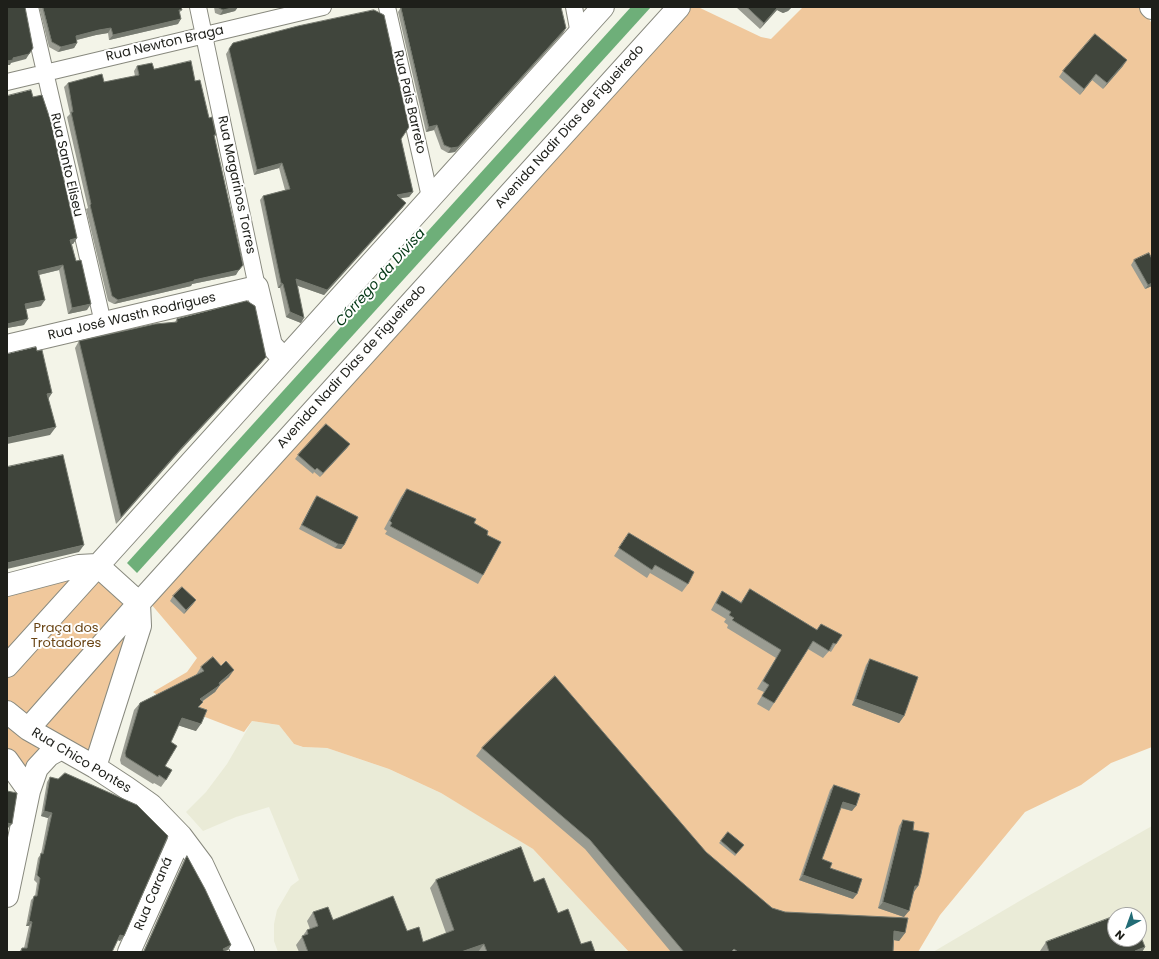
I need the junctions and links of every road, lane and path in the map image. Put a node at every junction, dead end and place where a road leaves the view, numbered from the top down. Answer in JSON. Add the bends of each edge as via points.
{"nodes":[{"id":1,"x":30,"y":7,"type":"edge"},
{"id":2,"x":198,"y":7,"type":"edge"},
{"id":3,"x":323,"y":7,"type":"edge"},
{"id":4,"x":387,"y":7,"type":"edge"},
{"id":5,"x":574,"y":7,"type":"edge"},
{"id":6,"x":603,"y":7,"type":"edge"},
{"id":7,"x":679,"y":7,"type":"edge"},
{"id":8,"x":205,"y":34,"type":"junction"},
{"id":9,"x":579,"y":34,"type":"junction"},
{"id":10,"x":45,"y":73,"type":"junction"},
{"id":11,"x":7,"y":82,"type":"edge"},
{"id":12,"x":430,"y":197,"type":"junction"},
{"id":13,"x":256,"y":287,"type":"junction"},
{"id":14,"x":103,"y":323,"type":"junction"},
{"id":15,"x":7,"y":346,"type":"edge"},
{"id":16,"x":284,"y":359,"type":"junction"},
{"id":17,"x":97,"y":565,"type":"junction"},
{"id":18,"x":7,"y":584,"type":"edge"},
{"id":19,"x":139,"y":603,"type":"junction"},
{"id":20,"x":7,"y":666,"type":"edge"},
{"id":21,"x":7,"y":712,"type":"edge"},
{"id":22,"x":28,"y":729,"type":"junction"},
{"id":23,"x":60,"y":748,"type":"junction"},
{"id":24,"x":7,"y":760,"type":"edge"},
{"id":25,"x":95,"y":767,"type":"junction"},
{"id":26,"x":29,"y":791,"type":"junction"},
{"id":27,"x":181,"y":836,"type":"junction"},
{"id":28,"x":7,"y":896,"type":"edge"},
{"id":29,"x":129,"y":952,"type":"edge"},
{"id":30,"x":243,"y":952,"type":"edge"}],
"edges":[{"from":1,"to":10,"type":"street","name":"Rua Santo Eliseu"},
{"from":2,"to":8,"type":"street","name":"Rua Magarinos Torres"},
{"from":3,"to":8,"type":"street","name":"Rua Newton Braga"},
{"from":4,"to":12,"type":"street","name":"Rua Pais Barreto"},
{"from":5,"to":9,"type":"street"},
{"from":6,"to":9,"type":"main road"},
{"from":7,"to":19,"type":"main road","name":"Avenida Nadir Dias de Figueiredo"},
{"from":8,"to":10,"type":"street","name":"Rua Newton Braga"},
{"from":8,"to":13,"type":"street","name":"Rua Magarinos Torres"},
{"from":9,"to":12,"type":"main road"},
{"from":10,"to":11,"type":"street","name":"Rua Newton Braga"},
{"from":10,"to":14,"type":"street","name":"Rua Santo Eliseu"},
{"from":12,"to":16,"type":"main road"},
{"from":13,"to":14,"type":"main road","name":"Rua José Wasth Rodrigues"},
{"from":13,"to":16,"type":"main road","name":"Rua Magarinos Torres","via":[[271,345]]},
{"from":14,"to":15,"type":"main road","name":"Rua José Wasth Rodrigues"},
{"from":16,"to":17,"type":"main road"},
{"from":17,"to":18,"type":"main road","via":[[79,566]]},
{"from":17,"to":19,"type":"main road"},
{"from":17,"to":20,"type":"main road"},
{"from":19,"to":22,"type":"main road","name":"Avenida Nadir Dias de Figueiredo"},
{"from":19,"to":25,"type":"main road","via":[[140,626]]},
{"from":21,"to":22,"type":"main road","name":"Rua Chico Pontes"},
{"from":22,"to":23,"type":"main road","name":"Rua Chico Pontes"},
{"from":23,"to":25,"type":"main road","name":"Rua Chico Pontes"},
{"from":23,"to":26,"type":"main road","via":[[42,761]]},
{"from":24,"to":26,"type":"main road"},
{"from":25,"to":27,"type":"main road","name":"Rua Chico Pontes","via":[[151,806]]},
{"from":26,"to":28,"type":"main road"},
{"from":27,"to":29,"type":"main road","name":"Rua Caraná"},
{"from":27,"to":30,"type":"main road","name":"Rua Chico Pontes","via":[[202,864]]}]}
